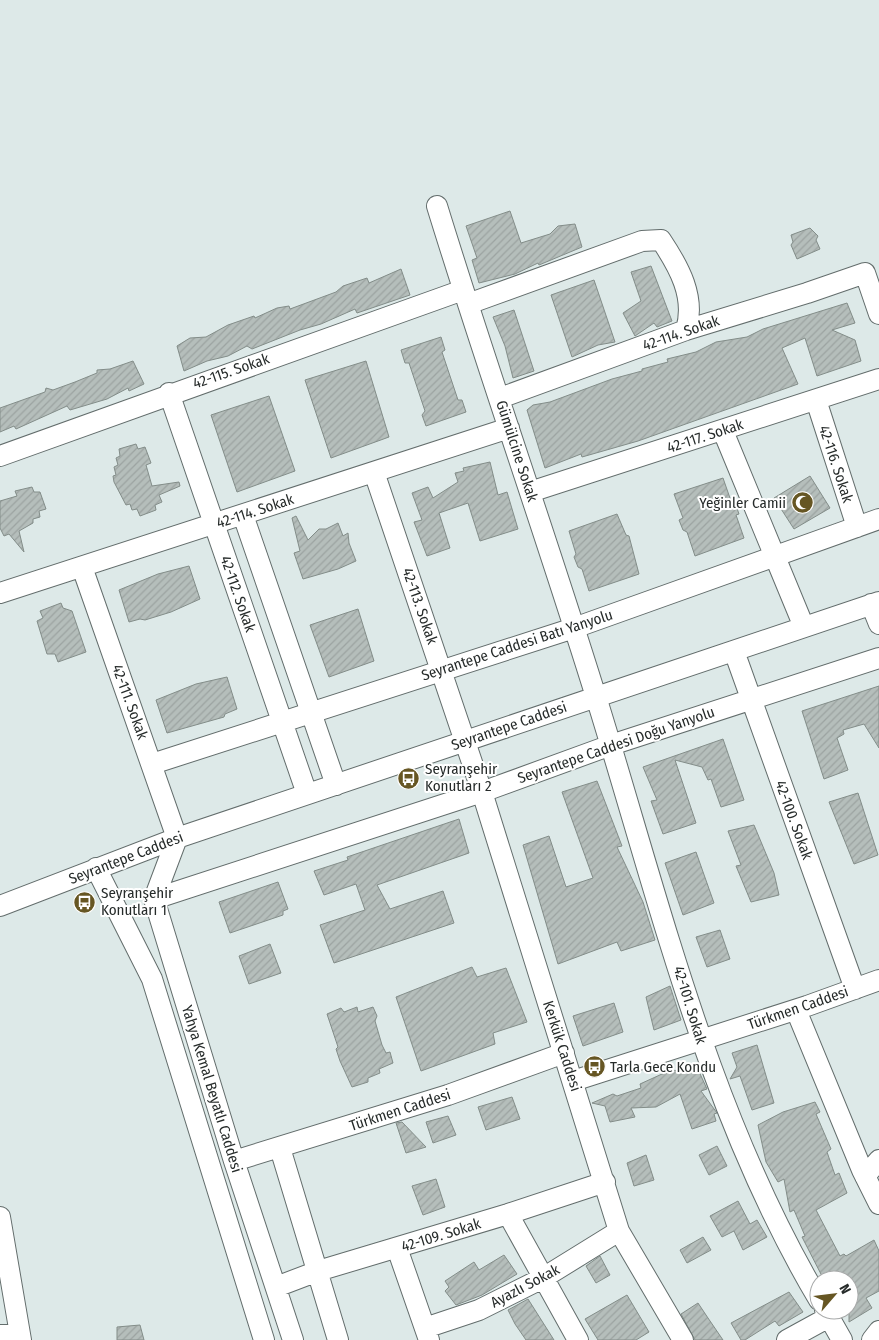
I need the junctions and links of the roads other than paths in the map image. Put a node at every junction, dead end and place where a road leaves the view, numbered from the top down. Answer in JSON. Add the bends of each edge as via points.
{"nodes":[{"id":1,"x":437,"y":206,"type":"dead end"},
{"id":2,"x":465,"y":297,"type":"junction"},
{"id":3,"x":879,"y":314,"type":"edge"},
{"id":4,"x":686,"y":330,"type":"junction"},
{"id":5,"x":879,"y":379,"type":"edge"},
{"id":6,"x":169,"y":393,"type":"junction"},
{"id":7,"x":500,"y":398,"type":"junction"},
{"id":8,"x":816,"y":400,"type":"junction"},
{"id":9,"x":509,"y":428,"type":"junction"},
{"id":10,"x":723,"y":431,"type":"junction"},
{"id":11,"x":0,"y":456,"type":"edge"},
{"id":12,"x":374,"y":472,"type":"junction"},
{"id":13,"x":530,"y":492,"type":"junction"},
{"id":14,"x":243,"y":514,"type":"junction"},
{"id":15,"x":879,"y":519,"type":"edge"},
{"id":16,"x":214,"y":524,"type":"junction"},
{"id":17,"x":857,"y":527,"type":"junction"},
{"id":18,"x":775,"y":556,"type":"junction"},
{"id":19,"x":82,"y":567,"type":"junction"},
{"id":20,"x":0,"y":593,"type":"edge"},
{"id":21,"x":875,"y":603,"type":"edge"},
{"id":22,"x":879,"y":624,"type":"edge"},
{"id":23,"x":804,"y":627,"type":"junction"},
{"id":24,"x":574,"y":628,"type":"junction"},
{"id":25,"x":734,"y":651,"type":"junction"},
{"id":26,"x":879,"y":658,"type":"edge"},
{"id":27,"x":441,"y":669,"type":"junction"},
{"id":28,"x":596,"y":697,"type":"junction"},
{"id":29,"x":751,"y":699,"type":"junction"},
{"id":30,"x":310,"y":712,"type":"junction"},
{"id":31,"x":283,"y":721,"type":"junction"},
{"id":32,"x":464,"y":741,"type":"junction"},
{"id":33,"x":611,"y":745,"type":"junction"},
{"id":34,"x":152,"y":764,"type":"junction"},
{"id":35,"x":336,"y":784,"type":"junction"},
{"id":36,"x":482,"y":792,"type":"junction"},
{"id":37,"x":307,"y":794,"type":"junction"},
{"id":38,"x":177,"y":838,"type":"junction"},
{"id":39,"x":96,"y":868,"type":"junction"},
{"id":40,"x":154,"y":899,"type":"junction"},
{"id":41,"x":0,"y":906,"type":"edge"},
{"id":42,"x":879,"y":980,"type":"edge"},
{"id":43,"x":855,"y":989,"type":"junction"},
{"id":44,"x":796,"y":1010,"type":"junction"},
{"id":45,"x":700,"y":1040,"type":"junction"},
{"id":46,"x":564,"y":1052,"type":"junction"},
{"id":47,"x":573,"y":1081,"type":"junction"},
{"id":48,"x":280,"y":1148,"type":"junction"},
{"id":49,"x":879,"y":1160,"type":"edge"},
{"id":50,"x":234,"y":1162,"type":"junction"},
{"id":51,"x":865,"y":1176,"type":"junction"},
{"id":52,"x":605,"y":1182,"type":"junction"},
{"id":53,"x":879,"y":1204,"type":"edge"},
{"id":54,"x":508,"y":1214,"type":"junction"},
{"id":55,"x":0,"y":1217,"type":"edge"},
{"id":56,"x":619,"y":1231,"type":"junction"},
{"id":57,"x":397,"y":1248,"type":"junction"},
{"id":58,"x":318,"y":1271,"type":"junction"},
{"id":59,"x":544,"y":1278,"type":"junction"},
{"id":60,"x":809,"y":1284,"type":"edge"},
{"id":61,"x":276,"y":1287,"type":"junction"},
{"id":62,"x":811,"y":1320,"type":"edge"},
{"id":63,"x":830,"y":1320,"type":"edge"},
{"id":64,"x":879,"y":1331,"type":"edge"},
{"id":65,"x":427,"y":1334,"type":"edge"},
{"id":66,"x":0,"y":1335,"type":"edge"},
{"id":67,"x":20,"y":1338,"type":"edge"},
{"id":68,"x":264,"y":1340,"type":"edge"},
{"id":69,"x":293,"y":1340,"type":"edge"},
{"id":70,"x":338,"y":1340,"type":"edge"},
{"id":71,"x":578,"y":1340,"type":"edge"},
{"id":72,"x":683,"y":1340,"type":"edge"},
{"id":73,"x":787,"y":1340,"type":"edge"},
{"id":74,"x":842,"y":1340,"type":"edge"},
{"id":75,"x":872,"y":1340,"type":"edge"}],
"edges":[{"from":1,"to":2,"type":"street","name":"Gümülcine Sokak"},
{"from":2,"to":4,"type":"street","name":"42-115. Sokak","via":[[642,241],[661,240],[681,272],[687,293],[691,315]]},
{"from":2,"to":6,"type":"street","name":"42-115. Sokak"},
{"from":2,"to":7,"type":"street","name":"Gümülcine Sokak"},
{"from":3,"to":4,"type":"street","name":"42-114. Sokak","via":[[865,273]]},
{"from":4,"to":7,"type":"street","name":"42-114. Sokak"},
{"from":5,"to":8,"type":"street","name":"42-117. Sokak"},
{"from":6,"to":11,"type":"street","name":"42-115. Sokak"},
{"from":6,"to":16,"type":"street","name":"42-112. Sokak"},
{"from":7,"to":9,"type":"street","name":"Gümülcine Sokak"},
{"from":8,"to":10,"type":"street","name":"42-117. Sokak"},
{"from":8,"to":17,"type":"street","name":"42-116. Sokak"},
{"from":9,"to":12,"type":"street","name":"42-114. Sokak"},
{"from":9,"to":13,"type":"street","name":"Gümülcine Sokak"},
{"from":10,"to":13,"type":"street","name":"42-117. Sokak"},
{"from":10,"to":18,"type":"street"},
{"from":12,"to":14,"type":"street","name":"42-114. Sokak"},
{"from":12,"to":27,"type":"street","name":"42-113. Sokak"},
{"from":13,"to":24,"type":"street","name":"Gümülcine Sokak"},
{"from":14,"to":16,"type":"street","name":"42-114. Sokak"},
{"from":14,"to":30,"type":"street","name":"42-112. Sokak"},
{"from":15,"to":17,"type":"street","name":"Seyrantepe Caddesi Batı Yanyolu"},
{"from":16,"to":19,"type":"street","name":"42-114. Sokak"},
{"from":16,"to":31,"type":"street","name":"42-112. Sokak"},
{"from":17,"to":18,"type":"street","name":"Seyrantepe Caddesi Batı Yanyolu"},
{"from":18,"to":23,"type":"street"},
{"from":18,"to":24,"type":"street","name":"Seyrantepe Caddesi Batı Yanyolu"},
{"from":19,"to":20,"type":"street","name":"42-114. Sokak"},
{"from":19,"to":34,"type":"street","name":"42-111. Sokak"},
{"from":21,"to":22,"type":"street"},
{"from":21,"to":23,"type":"street","name":"Seyrantepe Caddesi"},
{"from":23,"to":25,"type":"street","name":"Seyrantepe Caddesi"},
{"from":24,"to":27,"type":"street","name":"Seyrantepe Caddesi Batı Yanyolu"},
{"from":24,"to":28,"type":"street","name":"Gümülcine Sokak"},
{"from":25,"to":28,"type":"street","name":"Seyrantepe Caddesi"},
{"from":25,"to":29,"type":"street","name":"42-100. Sokak"},
{"from":26,"to":29,"type":"street","name":"Seyrantepe Caddesi Doğu Yanyolu"},
{"from":27,"to":30,"type":"street","name":"Seyrantepe Caddesi Batı Yanyolu"},
{"from":27,"to":32,"type":"street","name":"42-113. Sokak"},
{"from":28,"to":32,"type":"street","name":"Seyrantepe Caddesi"},
{"from":28,"to":33,"type":"street","name":"42-101. Sokak"},
{"from":29,"to":33,"type":"street","name":"Seyrantepe Caddesi Doğu Yanyolu"},
{"from":29,"to":43,"type":"street","name":"42-100. Sokak"},
{"from":30,"to":31,"type":"street","name":"Seyrantepe Caddesi Batı Yanyolu"},
{"from":30,"to":35,"type":"street","name":"42-112. Sokak"},
{"from":31,"to":34,"type":"street","name":"Seyrantepe Caddesi Batı Yanyolu"},
{"from":31,"to":37,"type":"street","name":"42-112. Sokak"},
{"from":32,"to":35,"type":"street","name":"Seyrantepe Caddesi"},
{"from":32,"to":36,"type":"street","name":"Kerkük Caddesi"},
{"from":33,"to":36,"type":"street","name":"Seyrantepe Caddesi Doğu Yanyolu"},
{"from":33,"to":45,"type":"street","name":"42-101. Sokak"},
{"from":34,"to":38,"type":"street","name":"42-111. Sokak"},
{"from":35,"to":37,"type":"street","name":"Seyrantepe Caddesi"},
{"from":36,"to":40,"type":"street","name":"Seyrantepe Caddesi Doğu Yanyolu"},
{"from":36,"to":46,"type":"street","name":"Kerkük Caddesi"},
{"from":37,"to":38,"type":"street","name":"Seyrantepe Caddesi"},
{"from":38,"to":39,"type":"street","name":"Seyrantepe Caddesi"},
{"from":38,"to":40,"type":"street"},
{"from":39,"to":41,"type":"street","name":"Seyrantepe Caddesi"},
{"from":39,"to":68,"type":"street","name":"Yahya Kemal Beyatlı Caddesi","via":[[152,979]]},
{"from":40,"to":50,"type":"street","name":"Yahya Kemal Beyatlı Caddesi"},
{"from":42,"to":43,"type":"street","name":"Türkmen Caddesi"},
{"from":43,"to":44,"type":"street","name":"Türkmen Caddesi"},
{"from":44,"to":45,"type":"street","name":"Türkmen Caddesi"},
{"from":44,"to":51,"type":"street"},
{"from":45,"to":47,"type":"street","name":"Türkmen Caddesi"},
{"from":45,"to":60,"type":"street","name":"42-101. Sokak","via":[[764,1195]]},
{"from":46,"to":47,"type":"street","name":"Kerkük Caddesi"},
{"from":46,"to":48,"type":"street","name":"Türkmen Caddesi","via":[[448,1095]]},
{"from":47,"to":52,"type":"street","name":"Kerkük Caddesi"},
{"from":48,"to":50,"type":"street","name":"Türkmen Caddesi"},
{"from":48,"to":58,"type":"street"},
{"from":49,"to":51,"type":"street"},
{"from":50,"to":61,"type":"street","name":"Yahya Kemal Beyatlı Caddesi"},
{"from":51,"to":53,"type":"street"},
{"from":52,"to":54,"type":"street","name":"42-109. Sokak"},
{"from":52,"to":56,"type":"street","name":"Kerkük Caddesi"},
{"from":54,"to":57,"type":"street","name":"42-109. Sokak"},
{"from":54,"to":59,"type":"street"},
{"from":55,"to":67,"type":"street"},
{"from":56,"to":59,"type":"street","name":"Ayazlı Sokak"},
{"from":56,"to":72,"type":"street","name":"Kerkük Caddesi"},
{"from":57,"to":58,"type":"street","name":"42-109. Sokak"},
{"from":57,"to":65,"type":"street"},
{"from":58,"to":61,"type":"street","name":"42-109. Sokak"},
{"from":58,"to":70,"type":"street"},
{"from":59,"to":65,"type":"street","name":"Ayazlı Sokak"},
{"from":59,"to":71,"type":"street"},
{"from":61,"to":69,"type":"street","name":"Yahya Kemal Beyatlı Caddesi"},
{"from":62,"to":73,"type":"street"},
{"from":63,"to":74,"type":"street","name":"42-101. Sokak"},
{"from":64,"to":75,"type":"street"},
{"from":66,"to":67,"type":"street"}]}
